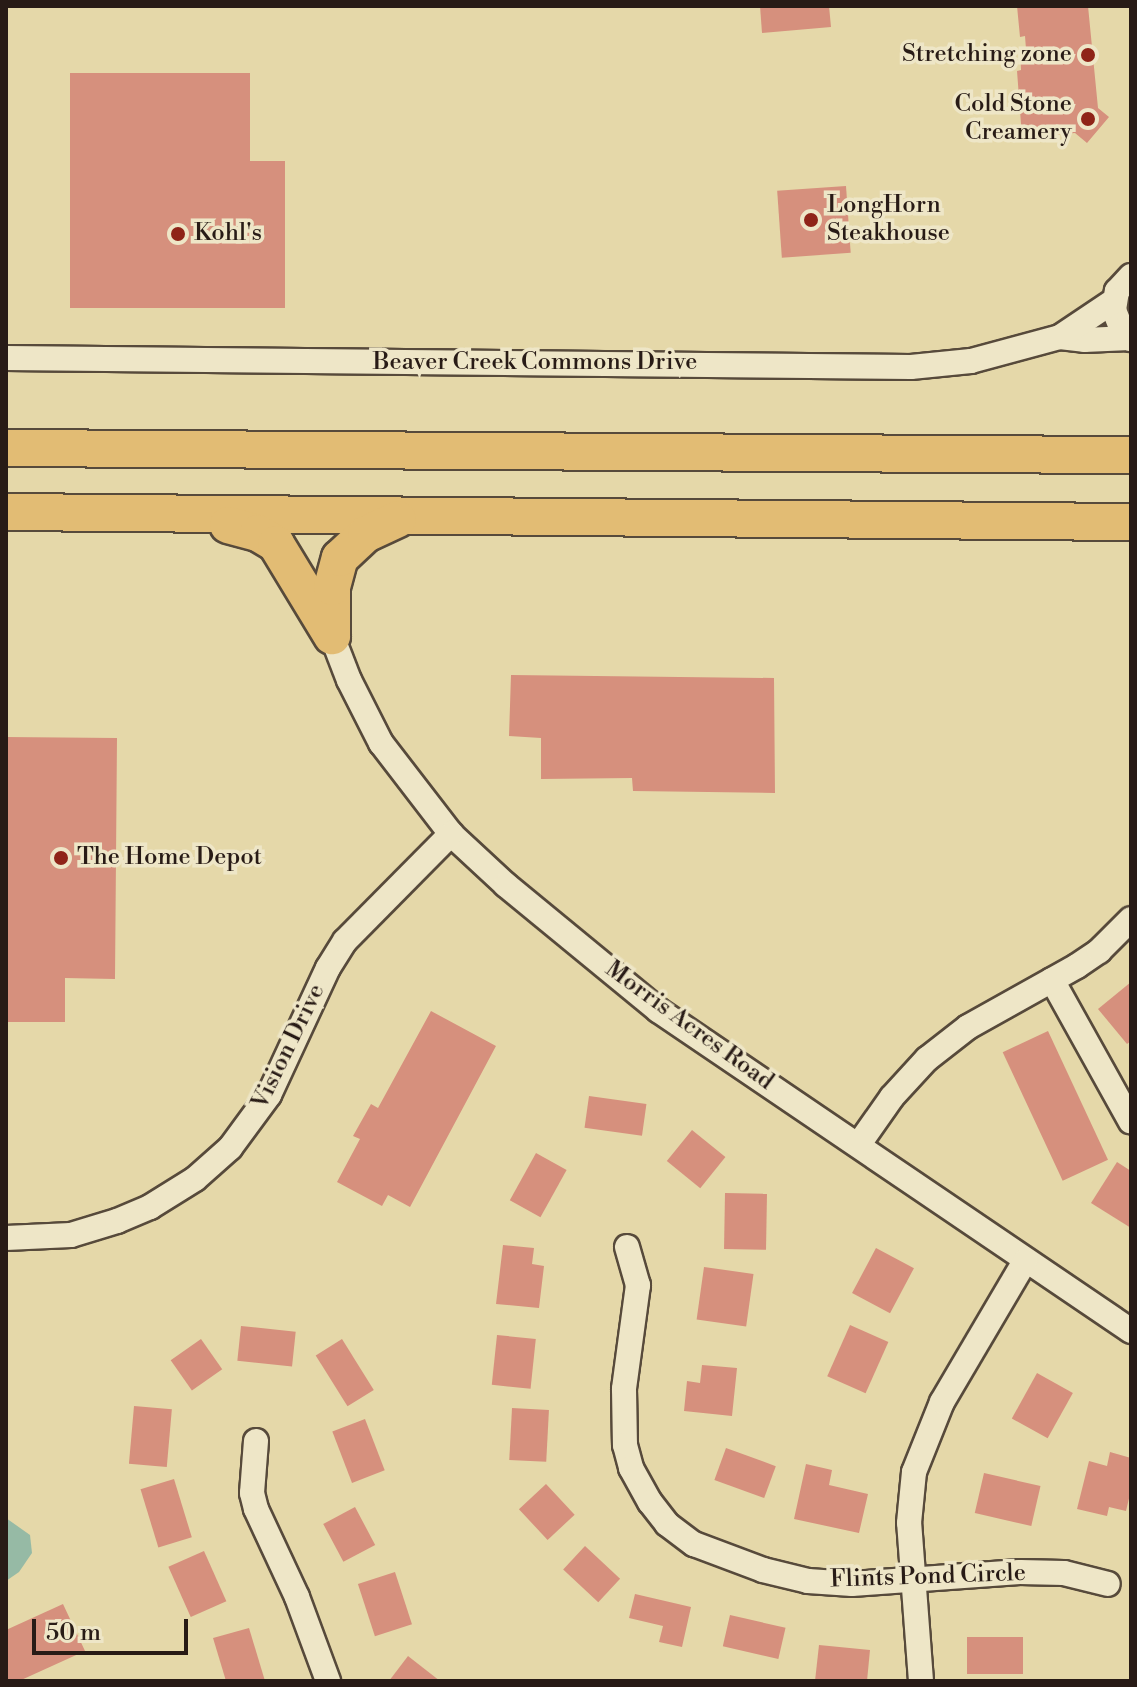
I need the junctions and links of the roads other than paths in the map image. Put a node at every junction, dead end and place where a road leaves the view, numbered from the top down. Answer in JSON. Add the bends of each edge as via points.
{"nodes":[{"id":1,"x":1131,"y":276,"type":"edge"},
{"id":2,"x":1115,"y":300,"type":"junction"},
{"id":3,"x":1060,"y":337,"type":"junction"},
{"id":4,"x":1130,"y":338,"type":"edge"},
{"id":5,"x":6,"y":358,"type":"edge"},
{"id":6,"x":6,"y":448,"type":"edge"},
{"id":7,"x":1131,"y":455,"type":"edge"},
{"id":8,"x":6,"y":512,"type":"edge"},
{"id":9,"x":179,"y":514,"type":"junction"},
{"id":10,"x":405,"y":517,"type":"junction"},
{"id":11,"x":1131,"y":522,"type":"edge"},
{"id":12,"x":332,"y":636,"type":"junction"},
{"id":13,"x":451,"y":834,"type":"junction"},
{"id":14,"x":1131,"y":919,"type":"edge"},
{"id":15,"x":1052,"y":980,"type":"junction"},
{"id":16,"x":1121,"y":1081,"type":"edge"},
{"id":17,"x":1131,"y":1122,"type":"edge"},
{"id":18,"x":859,"y":1144,"type":"junction"},
{"id":19,"x":6,"y":1238,"type":"edge"},
{"id":20,"x":627,"y":1247,"type":"dead end"},
{"id":21,"x":1025,"y":1261,"type":"junction"},
{"id":22,"x":1131,"y":1331,"type":"edge"},
{"id":23,"x":256,"y":1441,"type":"dead end"},
{"id":24,"x":912,"y":1580,"type":"junction"},
{"id":25,"x":1108,"y":1584,"type":"dead end"},
{"id":26,"x":328,"y":1681,"type":"edge"},
{"id":27,"x":921,"y":1681,"type":"edge"}],
"edges":[{"from":1,"to":2,"type":"street"},
{"from":2,"to":3,"type":"street","name":"Beaver Creek Commons Drive"},
{"from":2,"to":4,"type":"street","via":[[1117,321]]},
{"from":3,"to":4,"type":"street","name":"Beaver Creek Commons Drive"},
{"from":3,"to":5,"type":"street","name":"Beaver Creek Commons Drive","via":[[971,361],[911,367]]},
{"from":6,"to":7,"type":"highway"},
{"from":8,"to":9,"type":"highway"},
{"from":9,"to":10,"type":"highway"},
{"from":9,"to":12,"type":"highway","via":[[246,529],[276,544]]},
{"from":10,"to":11,"type":"highway"},
{"from":10,"to":12,"type":"highway","via":[[366,534],[340,558],[332,587]]},
{"from":12,"to":13,"type":"street","name":"Morris Acres Road","via":[[381,743]]},
{"from":13,"to":18,"type":"street","name":"Morris Acres Road","via":[[658,1010]]},
{"from":13,"to":19,"type":"street","name":"Vision Drive","via":[[345,941],[269,1095],[230,1148],[195,1179],[117,1221],[71,1235]]},
{"from":14,"to":15,"type":"street","via":[[1099,951]]},
{"from":15,"to":16,"type":"street"},
{"from":15,"to":18,"type":"street","via":[[968,1027],[927,1059]]},
{"from":16,"to":17,"type":"street"},
{"from":18,"to":21,"type":"street","name":"Morris Acres Road"},
{"from":20,"to":24,"type":"street","name":"Flints Pond Circle","via":[[638,1285],[624,1389],[625,1445],[640,1486],[667,1524],[694,1544],[784,1576],[852,1584]]},
{"from":21,"to":22,"type":"street","name":"Morris Acres Road"},
{"from":21,"to":24,"type":"street","via":[[970,1351],[914,1472],[909,1523]]},
{"from":23,"to":26,"type":"street","via":[[256,1509]]},
{"from":24,"to":25,"type":"street","name":"Flints Pond Circle","via":[[1064,1573]]},
{"from":24,"to":27,"type":"street"}]}
